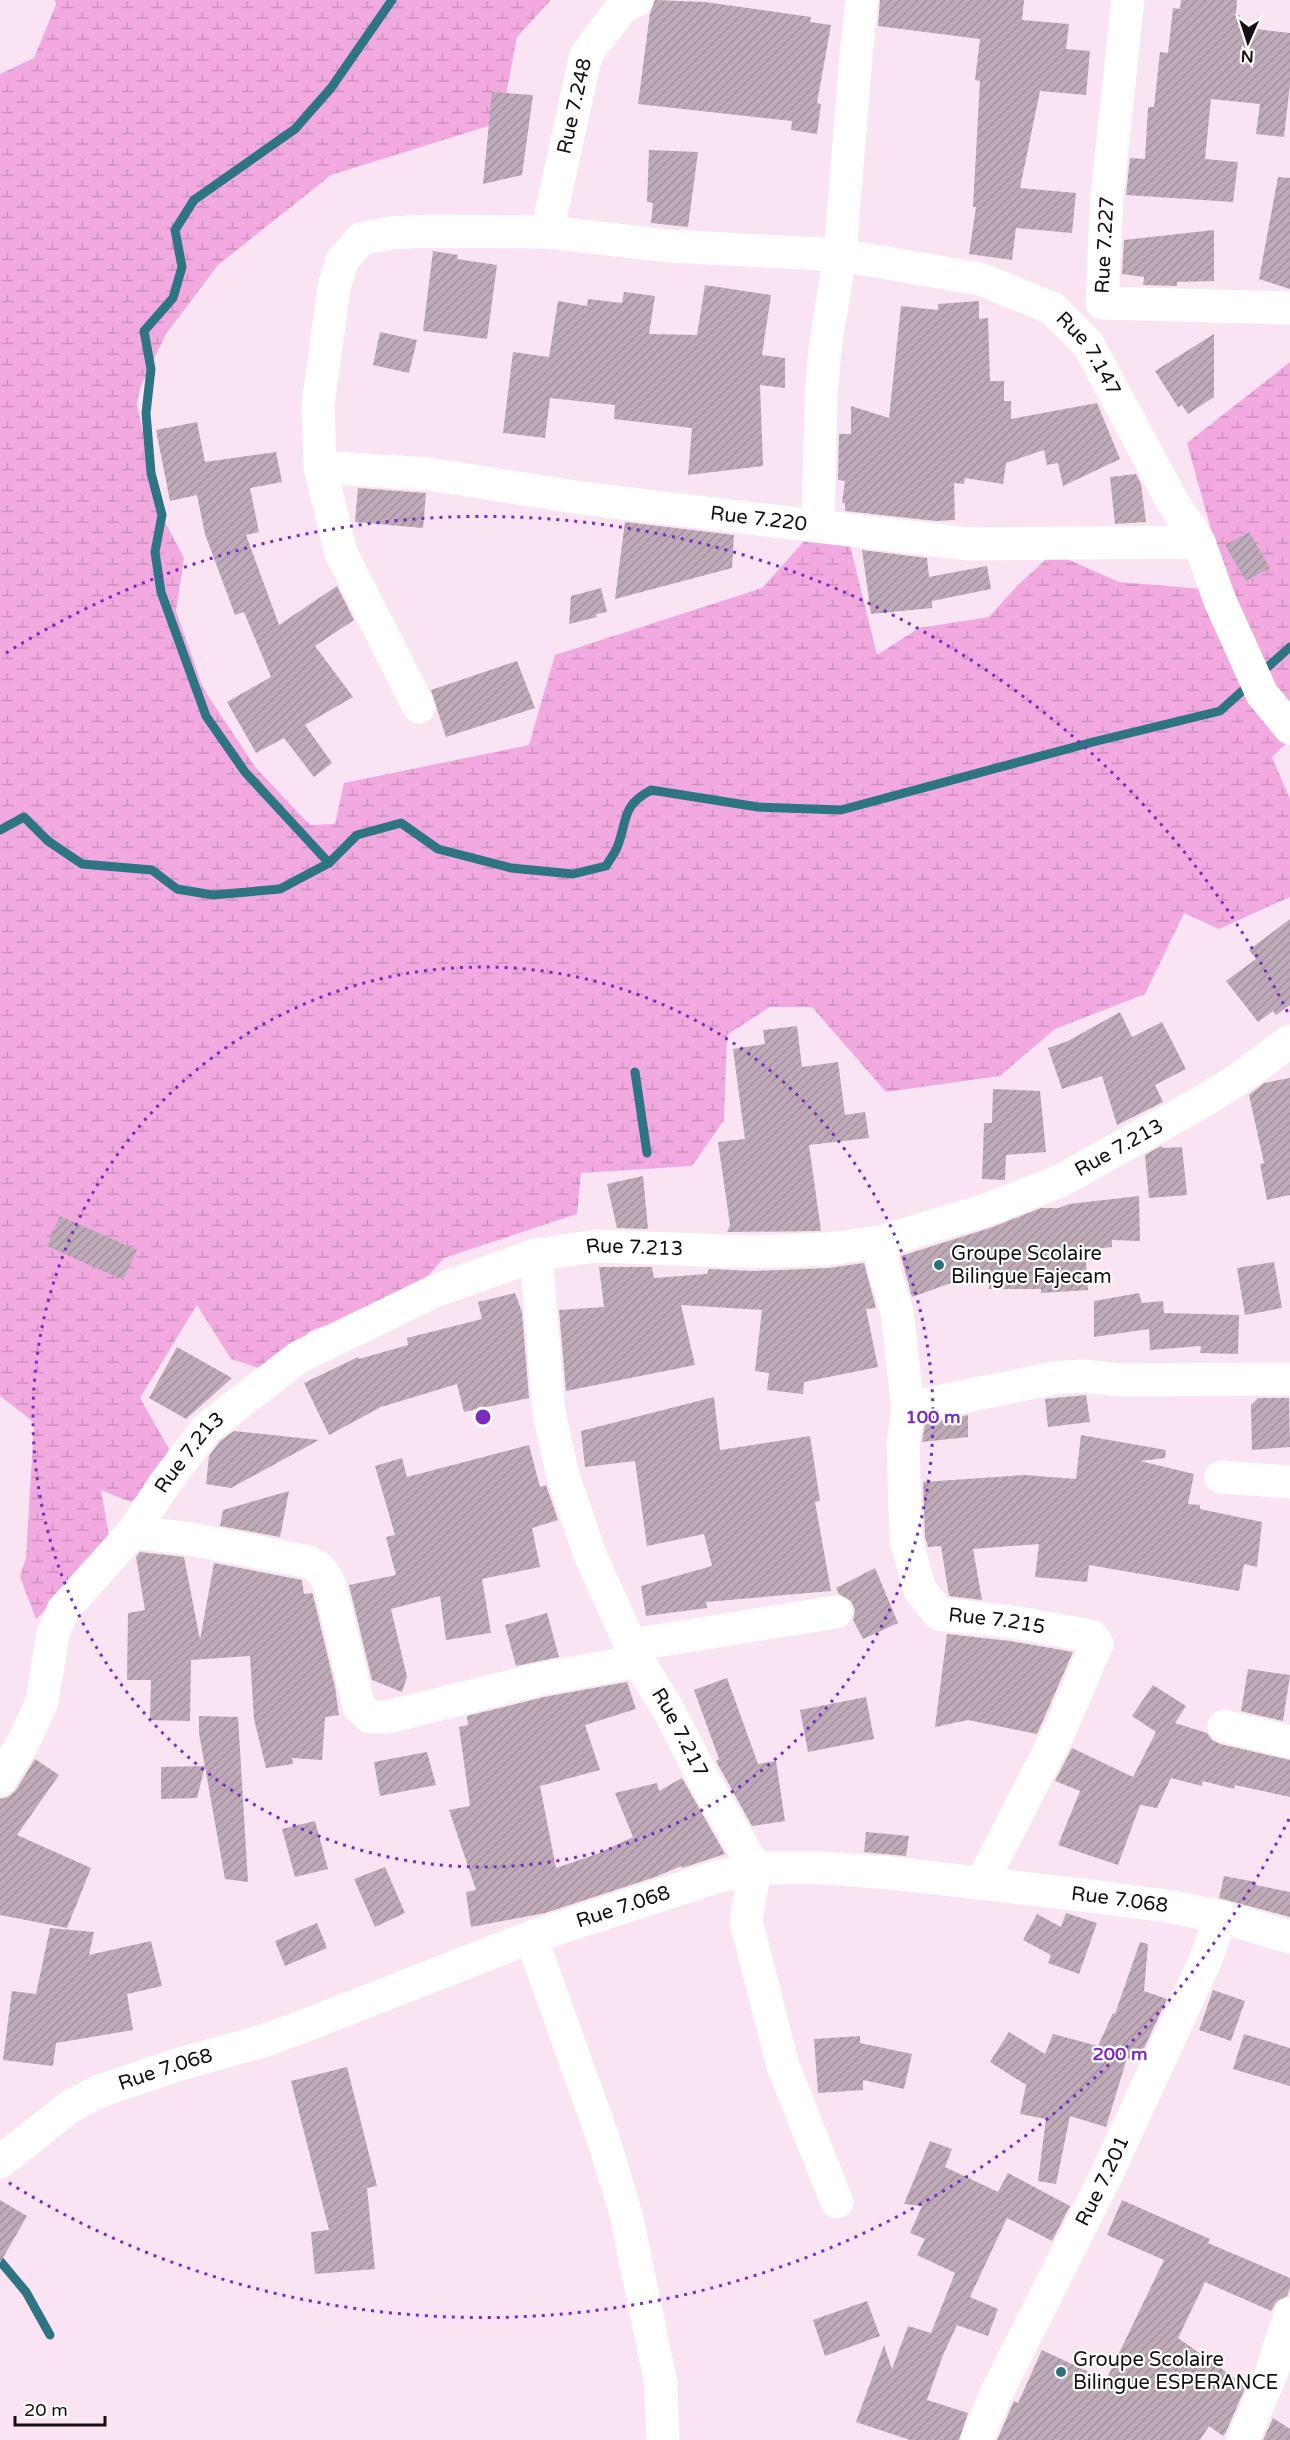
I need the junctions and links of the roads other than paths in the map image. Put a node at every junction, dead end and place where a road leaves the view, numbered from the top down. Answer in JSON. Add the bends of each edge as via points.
{"nodes":[{"id":1,"x":637,"y":0,"type":"edge"},
{"id":2,"x":862,"y":0,"type":"edge"},
{"id":3,"x":1128,"y":0,"type":"edge"},
{"id":4,"x":547,"y":232,"type":"junction"},
{"id":5,"x":840,"y":255,"type":"junction"},
{"id":6,"x":1102,"y":303,"type":"junction"},
{"id":7,"x":1290,"y":308,"type":"edge"},
{"id":8,"x":1088,"y":344,"type":"junction"},
{"id":9,"x":320,"y":467,"type":"junction"},
{"id":10,"x":818,"y":526,"type":"junction"},
{"id":11,"x":1199,"y":542,"type":"junction"},
{"id":12,"x":419,"y":707,"type":"dead end"},
{"id":13,"x":1290,"y":728,"type":"edge"},
{"id":14,"x":1290,"y":1041,"type":"edge"},
{"id":15,"x":880,"y":1242,"type":"junction"},
{"id":16,"x":536,"y":1255,"type":"junction"},
{"id":17,"x":1290,"y":1379,"type":"edge"},
{"id":18,"x":908,"y":1408,"type":"junction"},
{"id":19,"x":1221,"y":1477,"type":"dead end"},
{"id":20,"x":1290,"y":1482,"type":"edge"},
{"id":21,"x":133,"y":1532,"type":"junction"},
{"id":22,"x":836,"y":1612,"type":"dead end"},
{"id":23,"x":634,"y":1653,"type":"junction"},
{"id":24,"x":1224,"y":1726,"type":"dead end"},
{"id":25,"x":1290,"y":1742,"type":"edge"},
{"id":26,"x":0,"y":1780,"type":"edge"},
{"id":27,"x":755,"y":1868,"type":"junction"},
{"id":28,"x":982,"y":1882,"type":"junction"},
{"id":29,"x":1221,"y":1917,"type":"junction"},
{"id":30,"x":531,"y":1936,"type":"junction"},
{"id":31,"x":1290,"y":1937,"type":"edge"},
{"id":32,"x":0,"y":2162,"type":"edge"},
{"id":33,"x":837,"y":2202,"type":"dead end"},
{"id":34,"x":1289,"y":2319,"type":"edge"},
{"id":35,"x":663,"y":2440,"type":"edge"},
{"id":36,"x":977,"y":2440,"type":"edge"},
{"id":37,"x":1243,"y":2440,"type":"edge"}],
"edges":[{"from":1,"to":4,"type":"street","name":"Rue 7.248","via":[[623,6],[586,55]]},
{"from":2,"to":5,"type":"street"},
{"from":3,"to":6,"type":"street","name":"Rue 7.227","via":[[1107,195]]},
{"from":4,"to":5,"type":"street","name":"Rue 7.147","via":[[669,246]]},
{"from":4,"to":9,"type":"street","name":"Rue 7.147","via":[[430,231],[361,239],[342,261],[334,288],[318,405]]},
{"from":5,"to":8,"type":"street","name":"Rue 7.147","via":[[980,279],[1052,308]]},
{"from":5,"to":10,"type":"street","via":[[821,398]]},
{"from":6,"to":7,"type":"street","name":"Rue 7.227"},
{"from":6,"to":8,"type":"street"},
{"from":8,"to":11,"type":"street","name":"Rue 7.147","via":[[1172,501]]},
{"from":9,"to":10,"type":"street","name":"Rue 7.220","via":[[429,474],[581,498]]},
{"from":9,"to":12,"type":"street","name":"Rue 7.147","via":[[341,553]]},
{"from":10,"to":11,"type":"street","name":"Rue 7.220","via":[[968,544]]},
{"from":11,"to":13,"type":"street","name":"Rue 7.147","via":[[1220,601],[1262,693]]},
{"from":14,"to":15,"type":"street","name":"Rue 7.213","via":[[1200,1103],[1060,1182]]},
{"from":15,"to":16,"type":"street","name":"Rue 7.213","via":[[752,1252],[596,1246]]},
{"from":15,"to":18,"type":"street","name":"Rue 7.215","via":[[897,1312]]},
{"from":16,"to":21,"type":"street","name":"Rue 7.213","via":[[435,1291],[299,1357],[207,1428]]},
{"from":16,"to":23,"type":"street","name":"Rue 7.217","via":[[549,1413],[563,1476],[591,1557]]},
{"from":17,"to":18,"type":"street","via":[[1054,1378]]},
{"from":18,"to":28,"type":"street","name":"Rue 7.215","via":[[903,1444],[906,1540],[920,1590],[939,1614],[1091,1636],[1097,1644],[1059,1732]]},
{"from":19,"to":20,"type":"street"},
{"from":21,"to":23,"type":"street","via":[[191,1539],[318,1566],[331,1589],[359,1707],[370,1717],[387,1717]]},
{"from":21,"to":26,"type":"street","name":"Rue 7.213","via":[[63,1610],[53,1634],[42,1702]]},
{"from":22,"to":23,"type":"street"},
{"from":23,"to":27,"type":"street","name":"Rue 7.217"},
{"from":24,"to":25,"type":"street"},
{"from":27,"to":28,"type":"street","name":"Rue 7.068","via":[[824,1868]]},
{"from":27,"to":30,"type":"street","name":"Rue 7.068"},
{"from":27,"to":33,"type":"street","via":[[746,1922],[783,2066]]},
{"from":28,"to":29,"type":"street","name":"Rue 7.068"},
{"from":29,"to":31,"type":"street","name":"Rue 7.068"},
{"from":29,"to":36,"type":"street","name":"Rue 7.201","via":[[1206,1959],[1104,2178]]},
{"from":30,"to":32,"type":"street","name":"Rue 7.068","via":[[263,2041],[100,2091],[71,2106]]},
{"from":30,"to":35,"type":"street","via":[[626,2214],[661,2384]]},
{"from":34,"to":37,"type":"street"}]}
